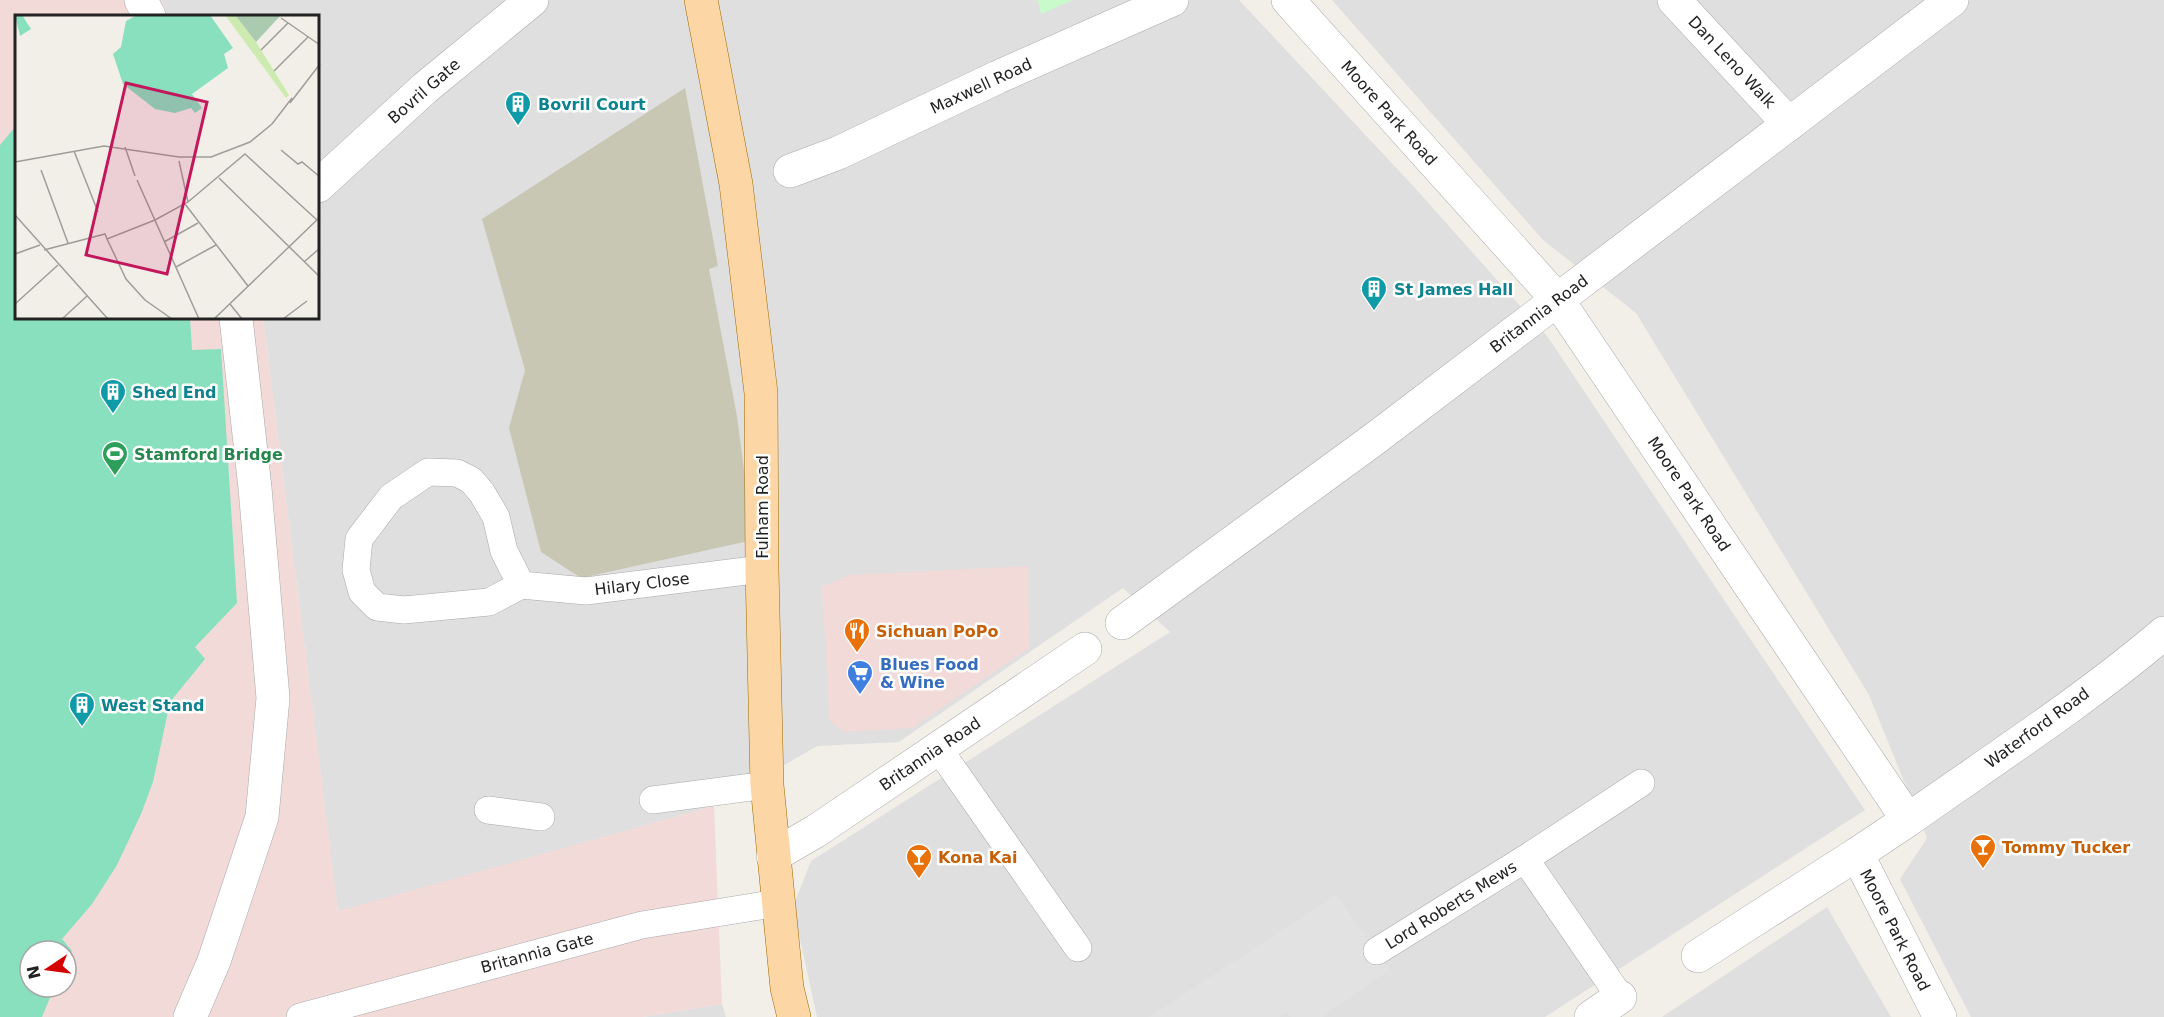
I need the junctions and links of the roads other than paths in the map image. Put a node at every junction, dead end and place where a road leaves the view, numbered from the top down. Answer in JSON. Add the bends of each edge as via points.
{"nodes":[{"id":1,"x":141,"y":0,"type":"edge"},
{"id":2,"x":532,"y":0,"type":"edge"},
{"id":3,"x":700,"y":0,"type":"edge"},
{"id":4,"x":1172,"y":0,"type":"edge"},
{"id":5,"x":1288,"y":0,"type":"edge"},
{"id":6,"x":1674,"y":0,"type":"edge"},
{"id":7,"x":1952,"y":0,"type":"edge"},
{"id":8,"x":148,"y":15,"type":"edge"},
{"id":9,"x":1789,"y":124,"type":"junction"},
{"id":10,"x":790,"y":171,"type":"dead end"},
{"id":11,"x":320,"y":184,"type":"edge"},
{"id":12,"x":1557,"y":299,"type":"junction"},
{"id":13,"x":236,"y":320,"type":"edge"},
{"id":14,"x":762,"y":569,"type":"junction"},
{"id":15,"x":521,"y":585,"type":"junction"},
{"id":16,"x":1122,"y":622,"type":"dead end"},
{"id":17,"x":2164,"y":633,"type":"edge"},
{"id":18,"x":1086,"y":649,"type":"dead end"},
{"id":19,"x":938,"y":748,"type":"junction"},
{"id":20,"x":1641,"y":783,"type":"dead end"},
{"id":21,"x":767,"y":785,"type":"junction"},
{"id":22,"x":653,"y":800,"type":"dead end"},
{"id":23,"x":488,"y":810,"type":"dead end"},
{"id":24,"x":541,"y":817,"type":"dead end"},
{"id":25,"x":1908,"y":820,"type":"junction"},
{"id":26,"x":1857,"y":854,"type":"junction"},
{"id":27,"x":773,"y":856,"type":"junction"},
{"id":28,"x":1525,"y":859,"type":"junction"},
{"id":29,"x":778,"y":903,"type":"junction"},
{"id":30,"x":1078,"y":948,"type":"dead end"},
{"id":31,"x":1377,"y":951,"type":"dead end"},
{"id":32,"x":1698,"y":956,"type":"dead end"},
{"id":33,"x":1620,"y":997,"type":"joint"},
{"id":34,"x":190,"y":1017,"type":"edge"},
{"id":35,"x":300,"y":1017,"type":"edge"},
{"id":36,"x":794,"y":1017,"type":"edge"},
{"id":37,"x":1591,"y":1017,"type":"edge"},
{"id":38,"x":1940,"y":1017,"type":"edge"}],
"edges":[{"from":1,"to":8,"type":"street"},
{"from":2,"to":11,"type":"street","name":"Bovril Gate","via":[[425,88]]},
{"from":3,"to":14,"type":"main road","name":"Fulham Road","via":[[736,184],[761,393]]},
{"from":4,"to":10,"type":"street","name":"Maxwell Road","via":[[838,153]]},
{"from":5,"to":12,"type":"street","name":"Moore Park Road"},
{"from":6,"to":9,"type":"street","name":"Dan Leno Walk"},
{"from":7,"to":9,"type":"street","name":"Britannia Road"},
{"from":9,"to":12,"type":"street","name":"Britannia Road"},
{"from":12,"to":16,"type":"street","name":"Britannia Road","via":[[1373,440]]},
{"from":12,"to":25,"type":"street","name":"Moore Park Road"},
{"from":13,"to":34,"type":"street","via":[[273,698],[262,817],[214,961]]},
{"from":14,"to":15,"type":"lane","name":"Hilary Close","via":[[586,591]]},
{"from":14,"to":21,"type":"main road","name":"Fulham Road"},
{"from":15,"to":15,"type":"lane","via":[[504,551],[496,517],[471,480],[457,473],[428,472],[391,497],[359,539],[356,570],[362,592],[377,607],[404,610],[489,602]]},
{"from":17,"to":25,"type":"street","name":"Waterford Road"},
{"from":18,"to":19,"type":"street","name":"Britannia Road"},
{"from":19,"to":27,"type":"street","name":"Britannia Road"},
{"from":19,"to":30,"type":"lane"},
{"from":20,"to":28,"type":"lane","name":"Lord Roberts Mews"},
{"from":21,"to":22,"type":"lane"},
{"from":21,"to":27,"type":"main road","name":"Fulham Road"},
{"from":23,"to":24,"type":"lane"},
{"from":25,"to":26,"type":"street","name":"Moore Park Road"},
{"from":26,"to":32,"type":"street"},
{"from":26,"to":38,"type":"street","name":"Moore Park Road"},
{"from":27,"to":29,"type":"main road","name":"Fulham Road"},
{"from":28,"to":31,"type":"lane","name":"Lord Roberts Mews"},
{"from":28,"to":33,"type":"lane","name":"Lord Roberts Mews"},
{"from":29,"to":35,"type":"lane","name":"Britannia Gate","via":[[642,925]]},
{"from":29,"to":36,"type":"main road","name":"Fulham Road"},
{"from":33,"to":37,"type":"street"}]}
